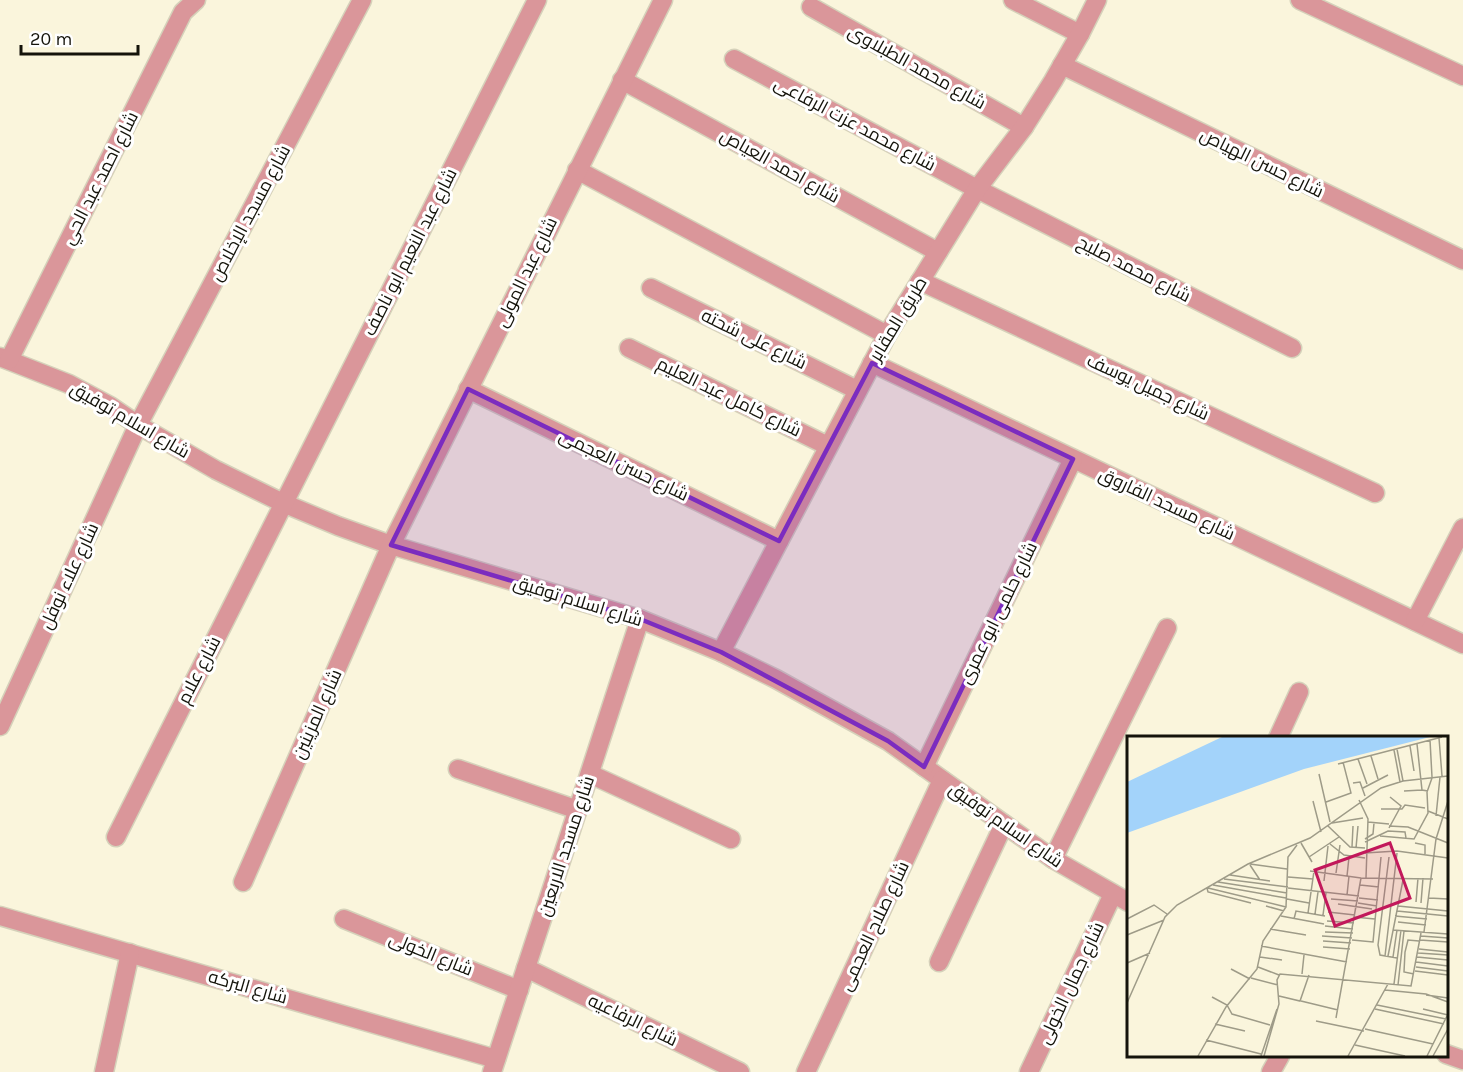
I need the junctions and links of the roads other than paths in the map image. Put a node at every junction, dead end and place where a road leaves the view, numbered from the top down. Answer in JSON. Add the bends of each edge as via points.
{"nodes":[{"id":1,"x":196,"y":0,"type":"edge"},
{"id":2,"x":362,"y":0,"type":"edge"},
{"id":3,"x":537,"y":0,"type":"edge"},
{"id":4,"x":663,"y":0,"type":"edge"},
{"id":5,"x":1013,"y":0,"type":"edge"},
{"id":6,"x":1097,"y":0,"type":"edge"},
{"id":7,"x":1300,"y":0,"type":"edge"},
{"id":8,"x":811,"y":7,"type":"dead end"},
{"id":9,"x":1080,"y":34,"type":"junction"},
{"id":10,"x":734,"y":59,"type":"dead end"},
{"id":11,"x":1062,"y":65,"type":"junction"},
{"id":12,"x":1463,"y":76,"type":"edge"},
{"id":13,"x":622,"y":80,"type":"junction"},
{"id":14,"x":1024,"y":127,"type":"junction"},
{"id":15,"x":577,"y":170,"type":"junction"},
{"id":16,"x":976,"y":189,"type":"junction"},
{"id":17,"x":938,"y":252,"type":"junction"},
{"id":18,"x":1463,"y":260,"type":"edge"},
{"id":19,"x":921,"y":280,"type":"junction"},
{"id":20,"x":651,"y":288,"type":"dead end"},
{"id":21,"x":887,"y":335,"type":"junction"},
{"id":22,"x":629,"y":348,"type":"dead end"},
{"id":23,"x":1292,"y":348,"type":"dead end"},
{"id":24,"x":5,"y":359,"type":"edge"},
{"id":25,"x":872,"y":363,"type":"junction"},
{"id":26,"x":468,"y":389,"type":"junction"},
{"id":27,"x":857,"y":390,"type":"junction"},
{"id":28,"x":138,"y":426,"type":"junction"},
{"id":29,"x":828,"y":446,"type":"junction"},
{"id":30,"x":1072,"y":459,"type":"junction"},
{"id":31,"x":1375,"y":493,"type":"dead end"},
{"id":32,"x":283,"y":503,"type":"junction"},
{"id":33,"x":1463,"y":528,"type":"edge"},
{"id":34,"x":779,"y":541,"type":"junction"},
{"id":35,"x":391,"y":545,"type":"junction"},
{"id":36,"x":640,"y":619,"type":"junction"},
{"id":37,"x":1415,"y":621,"type":"junction"},
{"id":38,"x":1167,"y":627,"type":"dead end"},
{"id":39,"x":1463,"y":644,"type":"edge"},
{"id":40,"x":721,"y":652,"type":"junction"},
{"id":41,"x":1299,"y":692,"type":"dead end"},
{"id":42,"x":0,"y":726,"type":"edge"},
{"id":43,"x":1279,"y":736,"type":"edge"},
{"id":44,"x":924,"y":767,"type":"junction"},
{"id":45,"x":458,"y":769,"type":"dead end"},
{"id":46,"x":590,"y":774,"type":"junction"},
{"id":47,"x":942,"y":780,"type":"junction"},
{"id":48,"x":578,"y":810,"type":"junction"},
{"id":49,"x":1004,"y":824,"type":"junction"},
{"id":50,"x":116,"y":837,"type":"dead end"},
{"id":51,"x":731,"y":839,"type":"dead end"},
{"id":52,"x":1053,"y":859,"type":"junction"},
{"id":53,"x":243,"y":882,"type":"dead end"},
{"id":54,"x":1121,"y":898,"type":"edge"},
{"id":55,"x":0,"y":916,"type":"edge"},
{"id":56,"x":344,"y":919,"type":"dead end"},
{"id":57,"x":130,"y":953,"type":"junction"},
{"id":58,"x":939,"y":963,"type":"dead end"},
{"id":59,"x":526,"y":968,"type":"junction"},
{"id":60,"x":519,"y":990,"type":"junction"},
{"id":61,"x":1448,"y":1055,"type":"edge"},
{"id":62,"x":1279,"y":1057,"type":"edge"},
{"id":63,"x":1463,"y":1060,"type":"edge"},
{"id":64,"x":494,"y":1066,"type":"edge"},
{"id":65,"x":104,"y":1072,"type":"edge"},
{"id":66,"x":740,"y":1072,"type":"edge"},
{"id":67,"x":806,"y":1072,"type":"edge"},
{"id":68,"x":1029,"y":1072,"type":"edge"},
{"id":69,"x":1271,"y":1072,"type":"edge"}],
"edges":[{"from":1,"to":24,"type":"street","name":"شارع احمد عبد الحي","via":[[183,12]]},
{"from":2,"to":28,"type":"street","name":"شارع مسجد الإخلاص"},
{"from":3,"to":32,"type":"street","name":"شارع عبد النعيم ابو ناصف"},
{"from":4,"to":13,"type":"street","name":"شارع عبد المولى"},
{"from":5,"to":9,"type":"street"},
{"from":6,"to":9,"type":"street","name":"طريق المقابر"},
{"from":7,"to":12,"type":"street"},
{"from":8,"to":14,"type":"street","name":"شارع محمد الطبلاوى"},
{"from":9,"to":11,"type":"street","name":"طريق المقابر"},
{"from":10,"to":16,"type":"street","name":"شارع محمد عزت الرفاعى"},
{"from":11,"to":14,"type":"street","name":"طريق المقابر"},
{"from":11,"to":18,"type":"street","name":"شارع حسن الهياص"},
{"from":13,"to":15,"type":"street","name":"شارع عبد المولى"},
{"from":13,"to":17,"type":"street","name":"شارع احمد العياص"},
{"from":14,"to":16,"type":"street","name":"طريق المقابر"},
{"from":15,"to":21,"type":"street"},
{"from":15,"to":26,"type":"street","name":"شارع عبد المولى"},
{"from":16,"to":17,"type":"street","name":"طريق المقابر"},
{"from":16,"to":23,"type":"street","name":"شارع محمد صليح"},
{"from":17,"to":19,"type":"street","name":"طريق المقابر"},
{"from":19,"to":21,"type":"street","name":"طريق المقابر"},
{"from":19,"to":31,"type":"street","name":"شارع جميل يوسف"},
{"from":20,"to":27,"type":"street","name":"شارع على شحته"},
{"from":21,"to":25,"type":"street","name":"طريق المقابر"},
{"from":22,"to":29,"type":"street","name":"شارع كامل عبد العليم"},
{"from":24,"to":28,"type":"street","name":"شارع اسلام توفيق","via":[[69,384]]},
{"from":25,"to":27,"type":"street","name":"طريق المقابر"},
{"from":25,"to":30,"type":"street","name":"شارع مسجد الفاروق"},
{"from":26,"to":34,"type":"street","name":"شارع حسن العجمى"},
{"from":26,"to":35,"type":"street","name":"شارع عبد المولى"},
{"from":27,"to":29,"type":"street","name":"طريق المقابر"},
{"from":28,"to":32,"type":"street","name":"شارع اسلام توفيق","via":[[216,471]]},
{"from":28,"to":42,"type":"street","name":"شارع علاء نوفل"},
{"from":29,"to":34,"type":"street","name":"طريق المقابر"},
{"from":30,"to":37,"type":"street","name":"شارع مسجد الفاروق"},
{"from":30,"to":44,"type":"street","name":"شارع حلمى ابو عمرى"},
{"from":32,"to":35,"type":"street","name":"شارع اسلام توفيق"},
{"from":32,"to":50,"type":"street","name":"شارع علام"},
{"from":33,"to":37,"type":"street"},
{"from":34,"to":40,"type":"street","name":"طريق المقابر"},
{"from":35,"to":36,"type":"street","name":"شارع اسلام توفيق"},
{"from":35,"to":53,"type":"street","name":"شارع المزينين"},
{"from":36,"to":40,"type":"street","name":"شارع اسلام توفيق"},
{"from":36,"to":46,"type":"street","name":"شارع مسجد الاربعين"},
{"from":37,"to":39,"type":"street","name":"شارع مسجد الفاروق"},
{"from":38,"to":52,"type":"street"},
{"from":40,"to":44,"type":"street","name":"شارع اسلام توفيق","via":[[888,741]]},
{"from":41,"to":43,"type":"street"},
{"from":44,"to":47,"type":"street","name":"شارع اسلام توفيق"},
{"from":45,"to":48,"type":"street"},
{"from":46,"to":48,"type":"street","name":"شارع مسجد الاربعين"},
{"from":46,"to":51,"type":"street"},
{"from":47,"to":49,"type":"street","name":"شارع اسلام توفيق"},
{"from":47,"to":67,"type":"street","name":"شارع صلاح العجمى"},
{"from":48,"to":59,"type":"street","name":"شارع مسجد الاربعين"},
{"from":49,"to":52,"type":"street","name":"شارع اسلام توفيق"},
{"from":49,"to":58,"type":"street"},
{"from":52,"to":54,"type":"street","name":"شارع اسلام توفيق"},
{"from":54,"to":68,"type":"street","name":"شارع جمال الخولى"},
{"from":55,"to":57,"type":"street","name":"شارع البركه"},
{"from":56,"to":60,"type":"street","name":"شارع الخولى"},
{"from":57,"to":64,"type":"street","name":"شارع البركه"},
{"from":57,"to":65,"type":"street"},
{"from":59,"to":60,"type":"street","name":"شارع مسجد الاربعين"},
{"from":59,"to":66,"type":"street","name":"شارع الرفاعيه"},
{"from":60,"to":64,"type":"street","name":"شارع مسجد الاربعين"},
{"from":61,"to":63,"type":"street"},
{"from":62,"to":69,"type":"street"}]}
